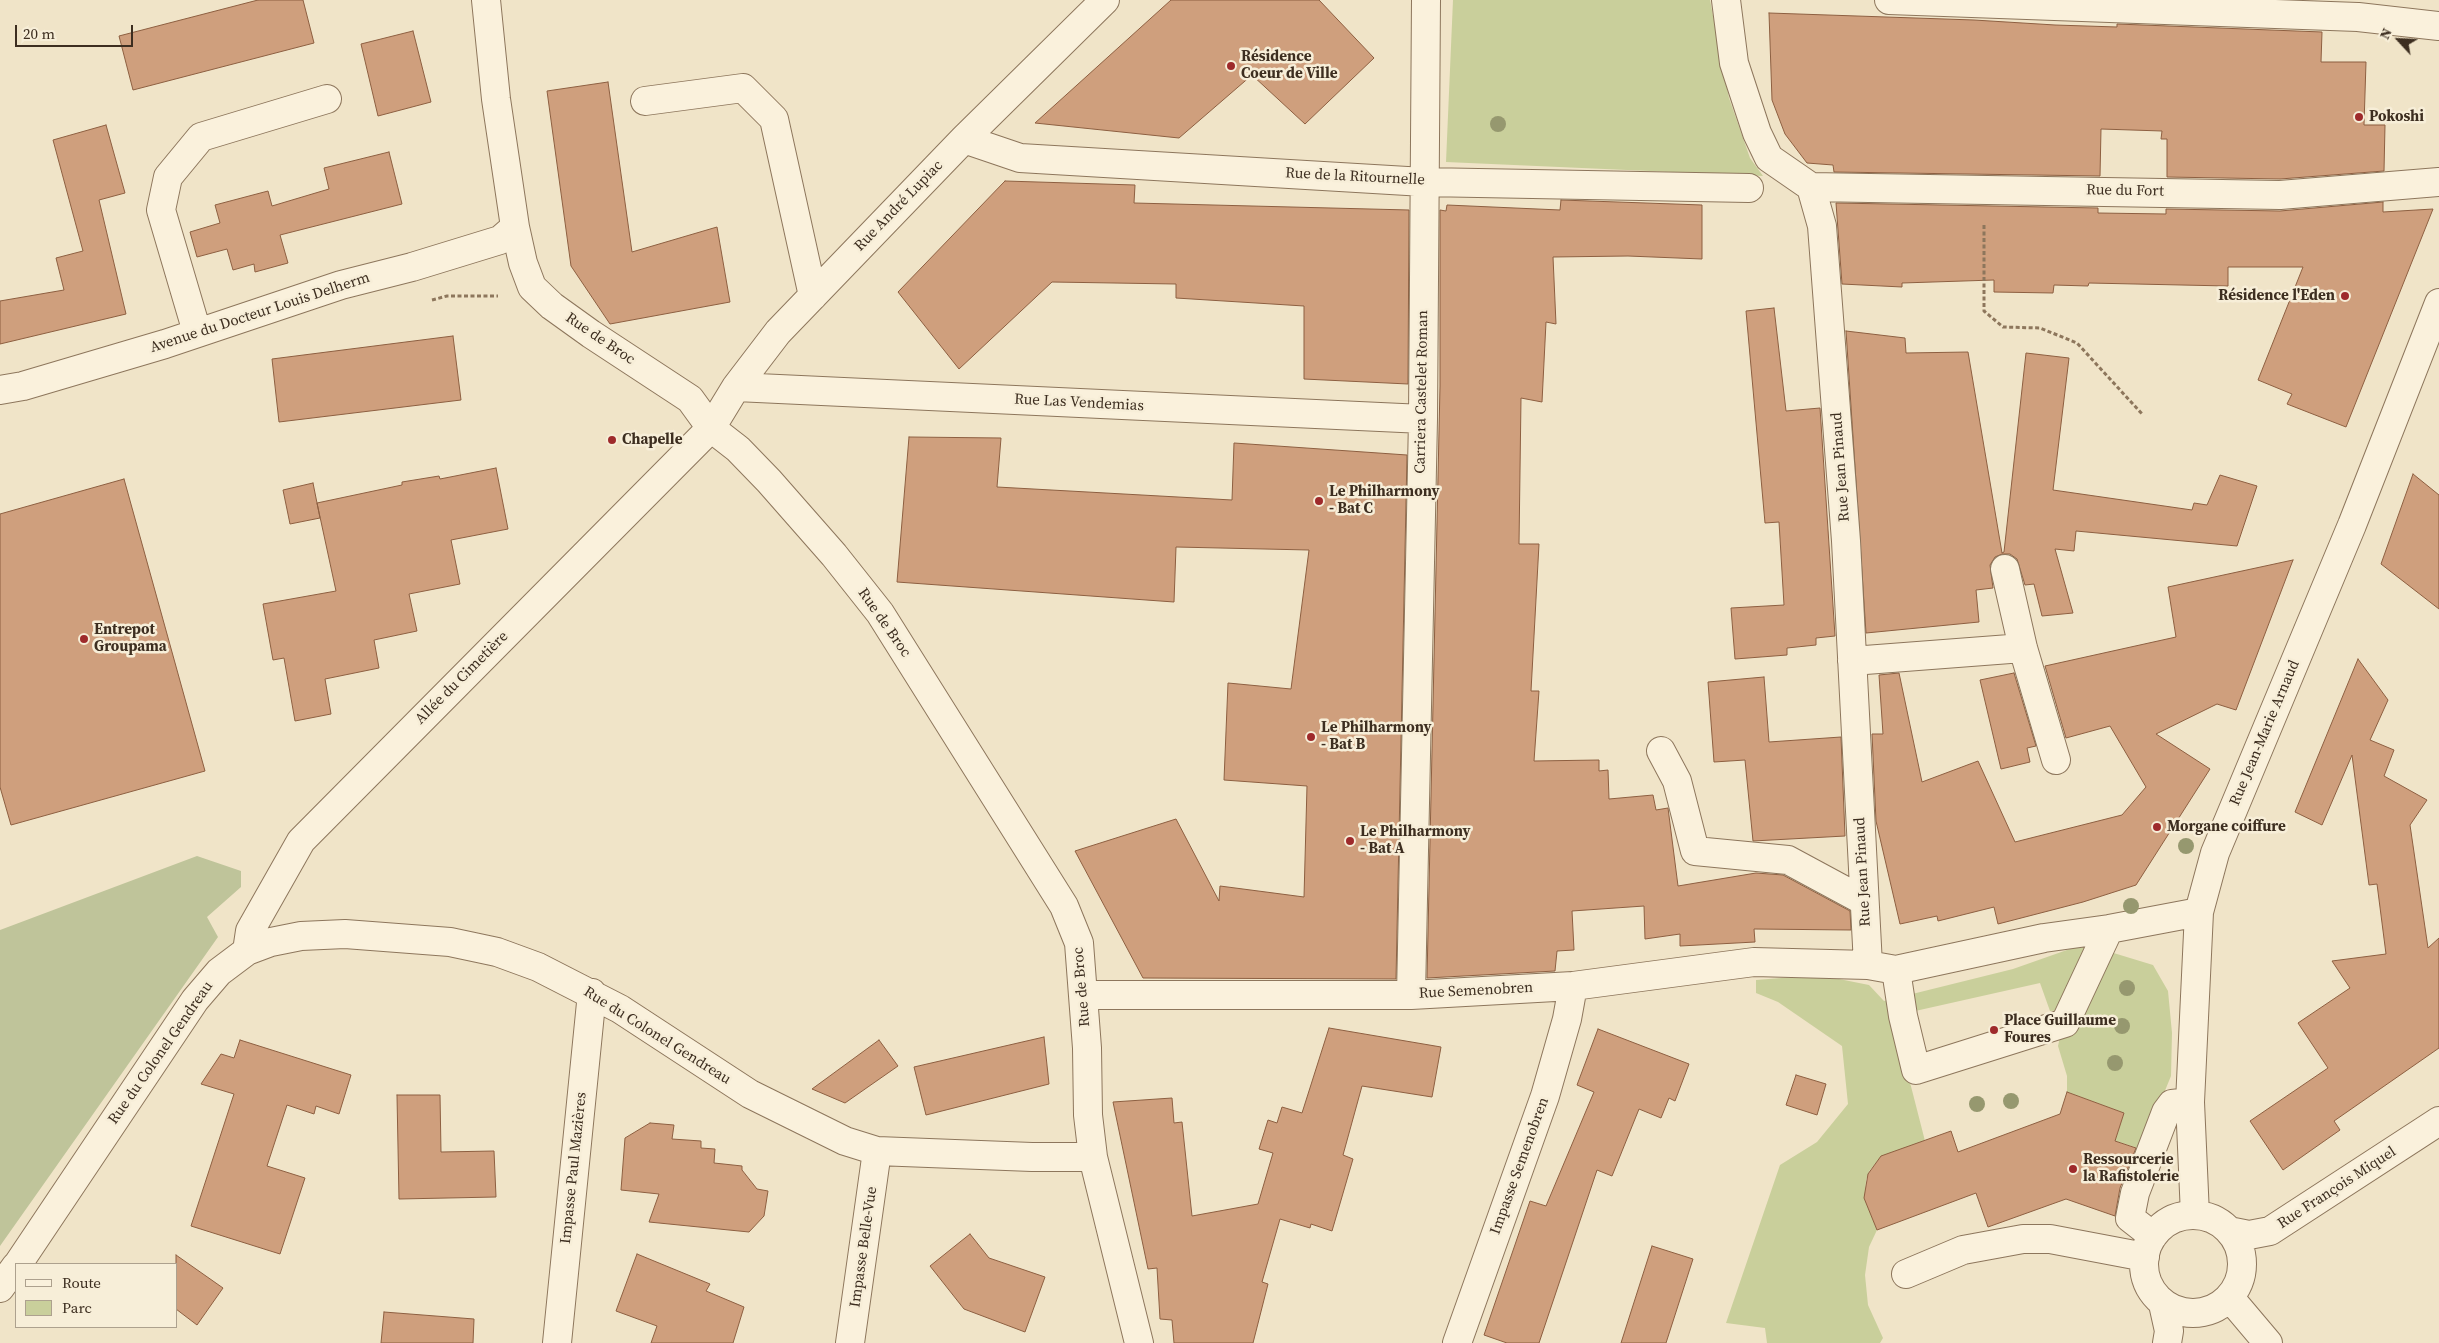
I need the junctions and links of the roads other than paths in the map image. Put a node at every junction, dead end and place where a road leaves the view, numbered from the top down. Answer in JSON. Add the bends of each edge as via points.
{"nodes":[{"id":1,"x":486,"y":0,"type":"edge"},
{"id":2,"x":1105,"y":0,"type":"edge"},
{"id":3,"x":1426,"y":0,"type":"edge"},
{"id":4,"x":1726,"y":0,"type":"edge"},
{"id":5,"x":1889,"y":0,"type":"edge"},
{"id":6,"x":2439,"y":26,"type":"edge"},
{"id":7,"x":327,"y":99,"type":"dead end"},
{"id":8,"x":645,"y":100,"type":"dead end"},
{"id":9,"x":964,"y":139,"type":"junction"},
{"id":10,"x":1424,"y":182,"type":"junction"},
{"id":11,"x":2439,"y":182,"type":"edge"},
{"id":12,"x":1811,"y":187,"type":"junction"},
{"id":13,"x":1749,"y":188,"type":"dead end"},
{"id":14,"x":515,"y":227,"type":"junction"},
{"id":15,"x":813,"y":296,"type":"junction"},
{"id":16,"x":2439,"y":303,"type":"edge"},
{"id":17,"x":197,"y":332,"type":"junction"},
{"id":18,"x":736,"y":387,"type":"junction"},
{"id":19,"x":0,"y":390,"type":"edge"},
{"id":20,"x":1423,"y":419,"type":"junction"},
{"id":21,"x":711,"y":428,"type":"junction"},
{"id":22,"x":2005,"y":569,"type":"dead end"},
{"id":23,"x":2023,"y":648,"type":"junction"},
{"id":24,"x":1852,"y":661,"type":"junction"},
{"id":25,"x":1661,"y":751,"type":"dead end"},
{"id":26,"x":2056,"y":760,"type":"dead end"},
{"id":27,"x":1864,"y":900,"type":"junction"},
{"id":28,"x":2198,"y":912,"type":"junction"},
{"id":29,"x":2109,"y":929,"type":"junction"},
{"id":30,"x":247,"y":951,"type":"junction"},
{"id":31,"x":1868,"y":965,"type":"junction"},
{"id":32,"x":1896,"y":970,"type":"junction"},
{"id":33,"x":1573,"y":986,"type":"junction"},
{"id":34,"x":592,"y":994,"type":"junction"},
{"id":35,"x":1083,"y":995,"type":"junction"},
{"id":36,"x":1411,"y":995,"type":"junction"},
{"id":37,"x":2190,"y":1102,"type":"junction"},
{"id":38,"x":2439,"y":1121,"type":"edge"},
{"id":39,"x":877,"y":1151,"type":"junction"},
{"id":40,"x":1093,"y":1157,"type":"junction"},
{"id":41,"x":2195,"y":1215,"type":"junction"},
{"id":42,"x":2229,"y":1231,"type":"junction"},
{"id":43,"x":2149,"y":1247,"type":"junction"},
{"id":44,"x":18,"y":1263,"type":"edge"},
{"id":45,"x":15,"y":1268,"type":"edge"},
{"id":46,"x":1906,"y":1274,"type":"dead end"},
{"id":47,"x":0,"y":1288,"type":"edge"},
{"id":48,"x":2230,"y":1298,"type":"junction"},
{"id":49,"x":2163,"y":1304,"type":"junction"},
{"id":50,"x":557,"y":1343,"type":"edge"},
{"id":51,"x":850,"y":1343,"type":"edge"},
{"id":52,"x":1139,"y":1343,"type":"edge"},
{"id":53,"x":1457,"y":1343,"type":"edge"},
{"id":54,"x":2167,"y":1343,"type":"edge"},
{"id":55,"x":2268,"y":1343,"type":"edge"}],
"edges":[{"from":1,"to":14,"type":"street","name":"Rue de Broc","via":[[496,99]]},
{"from":2,"to":9,"type":"street","name":"Rue André Lupiac"},
{"from":3,"to":10,"type":"street","name":"Carriera Castelet Roman"},
{"from":4,"to":12,"type":"street","via":[[1734,63],[1757,133],[1769,158]]},
{"from":5,"to":6,"type":"street","via":[[2358,17]]},
{"from":7,"to":17,"type":"street","via":[[201,137],[168,177],[161,210]]},
{"from":8,"to":15,"type":"street","via":[[744,88],[774,119]]},
{"from":9,"to":10,"type":"street","name":"Rue de la Ritournelle","via":[[1020,158]]},
{"from":9,"to":15,"type":"street","name":"Rue André Lupiac"},
{"from":10,"to":13,"type":"street","name":"Rue de la Ritournelle"},
{"from":10,"to":20,"type":"street","name":"Carriera Castelet Roman"},
{"from":11,"to":12,"type":"street","name":"Rue du Fort","via":[[2280,195]]},
{"from":12,"to":24,"type":"street","name":"Rue Jean Pinaud","via":[[1822,226]]},
{"from":14,"to":17,"type":"street","name":"Avenue du Docteur Louis Delherm","via":[[500,240]]},
{"from":14,"to":21,"type":"street","name":"Rue de Broc","via":[[532,287],[591,334],[690,399]]},
{"from":15,"to":18,"type":"street","name":"Rue André Lupiac","via":[[778,332]]},
{"from":16,"to":28,"type":"street","name":"Rue Jean-Marie Arnaud","via":[[2352,525],[2215,853]]},
{"from":17,"to":19,"type":"street","name":"Avenue du Docteur Louis Delherm","via":[[23,386]]},
{"from":18,"to":20,"type":"street","name":"Rue Las Vendemias"},
{"from":18,"to":21,"type":"street","name":"Rue André Lupiac"},
{"from":20,"to":36,"type":"street","name":"Carriera Castelet Roman"},
{"from":21,"to":30,"type":"street","name":"Allée du Cimetière","via":[[301,841],[250,932]]},
{"from":21,"to":35,"type":"street","name":"Rue de Broc","via":[[738,449],[769,481],[880,613],[1064,906],[1079,943]]},
{"from":22,"to":23,"type":"street"},
{"from":23,"to":24,"type":"street"},
{"from":23,"to":26,"type":"street"},
{"from":24,"to":27,"type":"street","name":"Rue Jean Pinaud"},
{"from":25,"to":27,"type":"street","via":[[1677,781],[1695,851],[1788,860]]},
{"from":27,"to":31,"type":"street","name":"Rue Jean Pinaud"},
{"from":28,"to":29,"type":"street"},
{"from":28,"to":37,"type":"street","name":"Rue Jean-Marie Arnaud"},
{"from":29,"to":32,"type":"street","via":[[2044,938]]},
{"from":29,"to":32,"type":"street","via":[[2065,1023],[1916,1070]]},
{"from":30,"to":34,"type":"street","name":"Rue du Colonel Gendreau","via":[[278,940],[336,934],[450,942],[514,958]]},
{"from":30,"to":44,"type":"street","name":"Rue du Colonel Gendreau","via":[[219,972],[195,1000]]},
{"from":31,"to":32,"type":"street"},
{"from":31,"to":33,"type":"street","name":"Rue Semenobren","via":[[1754,962]]},
{"from":33,"to":36,"type":"street","name":"Rue Semenobren"},
{"from":33,"to":53,"type":"street","name":"Impasse Semenobren","via":[[1546,1096]]},
{"from":34,"to":39,"type":"street","name":"Rue du Colonel Gendreau","via":[[750,1094],[845,1141]]},
{"from":34,"to":50,"type":"street","name":"Impasse Paul Mazières"},
{"from":35,"to":36,"type":"street","name":"Rue Semenobren"},
{"from":35,"to":40,"type":"street","name":"Rue de Broc"},
{"from":37,"to":41,"type":"street","name":"Rue Jean-Marie Arnaud"},
{"from":37,"to":43,"type":"street","via":[[2172,1104],[2166,1112],[2135,1193],[2130,1218]]},
{"from":38,"to":42,"type":"street","name":"Rue François Miquel","via":[[2270,1231],[2249,1235]]},
{"from":39,"to":40,"type":"street","name":"Rue du Colonel Gendreau"},
{"from":39,"to":51,"type":"street","name":"Impasse Belle-Vue"},
{"from":40,"to":52,"type":"street","name":"Rue de Broc"},
{"from":41,"to":42,"type":"street","via":[[2208,1217]]},
{"from":41,"to":43,"type":"street","via":[[2178,1217],[2164,1224]]},
{"from":42,"to":48,"type":"street","via":[[2238,1243],[2242,1257],[2238,1285]]},
{"from":43,"to":46,"type":"street","via":[[2023,1240],[1963,1250]]},
{"from":43,"to":49,"type":"street","via":[[2144,1270],[2154,1294]]},
{"from":45,"to":47,"type":"street","name":"Rue du Colonel Gendreau"},
{"from":48,"to":49,"type":"street","via":[[2215,1309],[2198,1314],[2180,1312]]},
{"from":48,"to":55,"type":"street"},
{"from":49,"to":54,"type":"street","via":[[2169,1331]]}]}
